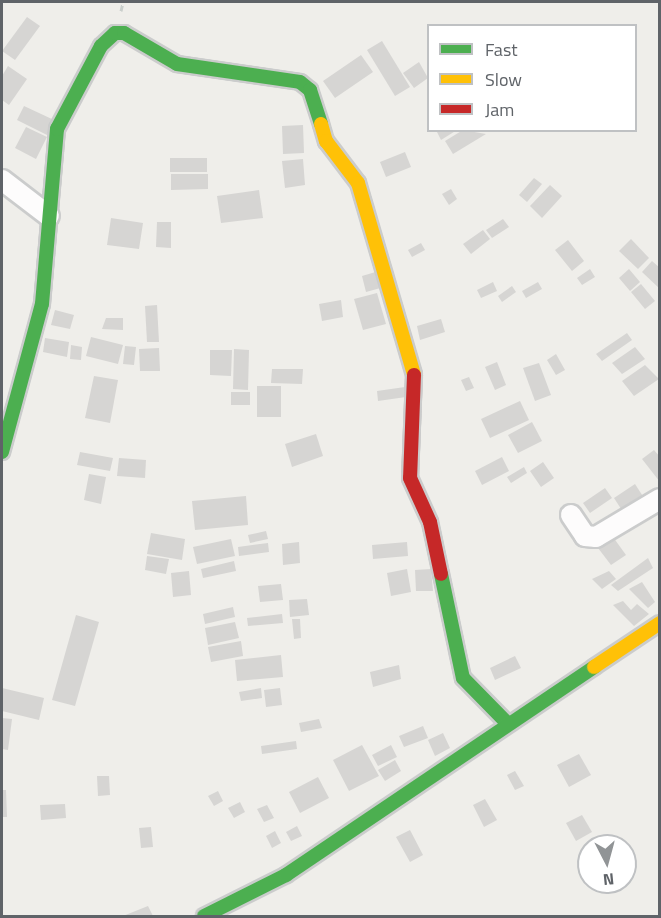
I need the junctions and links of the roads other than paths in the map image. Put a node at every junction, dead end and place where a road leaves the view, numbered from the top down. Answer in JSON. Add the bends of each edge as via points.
{"nodes":[{"id":1,"x":2,"y":180,"type":"edge"},
{"id":2,"x":49,"y":216,"type":"junction"},
{"id":3,"x":2,"y":452,"type":"edge"},
{"id":4,"x":660,"y":499,"type":"edge"},
{"id":5,"x":571,"y":514,"type":"dead end"},
{"id":6,"x":660,"y":623,"type":"edge"},
{"id":7,"x":507,"y":723,"type":"junction"},
{"id":8,"x":204,"y":916,"type":"edge"}],
"edges":[{"from":1,"to":2,"type":"street"},
{"from":2,"to":3,"type":"street","via":[[42,304]]},
{"from":2,"to":7,"type":"street","via":[[57,129],[101,46],[114,33],[133,37],[177,64],[292,81],[310,90],[326,141],[358,183],[411,362],[417,394],[410,478],[430,522],[463,678]]},
{"from":4,"to":5,"type":"street","via":[[596,537],[585,536]]},
{"from":6,"to":7,"type":"street","via":[[613,659]]},
{"from":7,"to":8,"type":"street","via":[[286,875]]}]}
